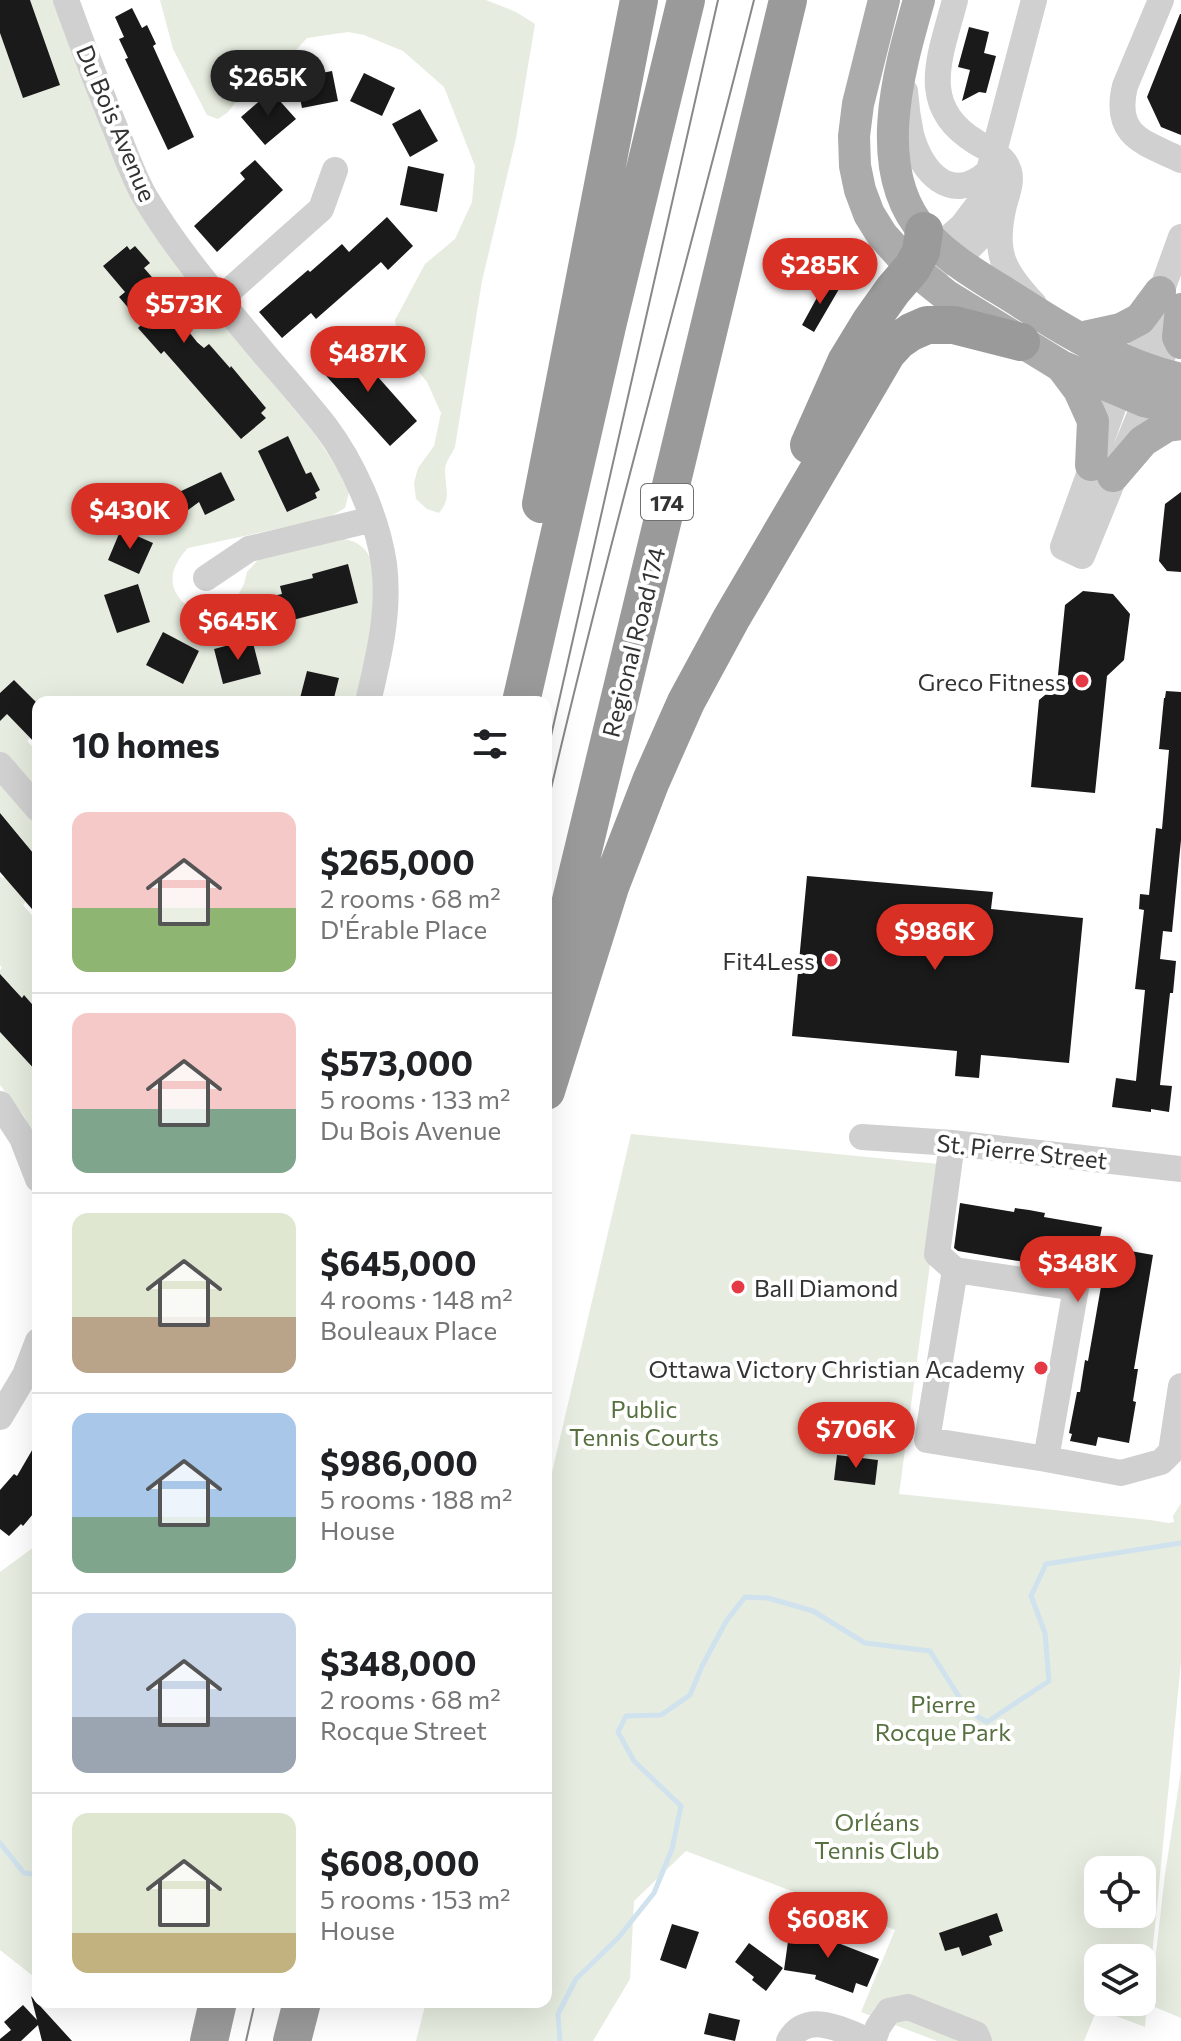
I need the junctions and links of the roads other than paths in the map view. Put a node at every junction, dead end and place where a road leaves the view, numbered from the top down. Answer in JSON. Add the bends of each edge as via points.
{"nodes":[{"id":1,"x":66,"y":0,"type":"edge"},
{"id":2,"x":639,"y":0,"type":"edge"},
{"id":3,"x":676,"y":0,"type":"edge"},
{"id":4,"x":686,"y":0,"type":"edge"},
{"id":5,"x":788,"y":0,"type":"edge"},
{"id":6,"x":884,"y":0,"type":"edge"},
{"id":7,"x":919,"y":0,"type":"edge"},
{"id":8,"x":955,"y":0,"type":"edge"},
{"id":9,"x":1034,"y":0,"type":"edge"},
{"id":10,"x":1161,"y":0,"type":"edge"},
{"id":11,"x":902,"y":60,"type":"junction"},
{"id":12,"x":1181,"y":160,"type":"edge"},
{"id":13,"x":990,"y":162,"type":"junction"},
{"id":14,"x":335,"y":170,"type":"dead end"},
{"id":15,"x":1003,"y":209,"type":"junction"},
{"id":16,"x":1181,"y":237,"type":"edge"},
{"id":17,"x":933,"y":252,"type":"junction"},
{"id":18,"x":219,"y":300,"type":"junction"},
{"id":19,"x":1174,"y":301,"type":"edge"},
{"id":20,"x":608,"y":322,"type":"junction"},
{"id":21,"x":1068,"y":332,"type":"junction"},
{"id":22,"x":1021,"y":342,"type":"junction"},
{"id":23,"x":1181,"y":343,"type":"edge"},
{"id":24,"x":1061,"y":366,"type":"junction"},
{"id":25,"x":1147,"y":382,"type":"edge"},
{"id":26,"x":1181,"y":409,"type":"edge"},
{"id":27,"x":1181,"y":424,"type":"edge"},
{"id":28,"x":1102,"y":470,"type":"junction"},
{"id":29,"x":373,"y":519,"type":"junction"},
{"id":30,"x":1072,"y":552,"type":"dead end"},
{"id":31,"x":206,"y":578,"type":"dead end"},
{"id":32,"x":731,"y":619,"type":"junction"},
{"id":33,"x":369,"y":696,"type":"edge"},
{"id":34,"x":505,"y":696,"type":"edge"},
{"id":35,"x":522,"y":696,"type":"edge"},
{"id":36,"x":0,"y":765,"type":"edge"},
{"id":37,"x":32,"y":802,"type":"edge"},
{"id":38,"x":552,"y":979,"type":"edge"},
{"id":39,"x":552,"y":1072,"type":"edge"},
{"id":40,"x":0,"y":1104,"type":"edge"},
{"id":41,"x":862,"y":1137,"type":"dead end"},
{"id":42,"x":952,"y":1143,"type":"junction"},
{"id":43,"x":32,"y":1164,"type":"edge"},
{"id":44,"x":1181,"y":1169,"type":"edge"},
{"id":45,"x":955,"y":1270,"type":"junction"},
{"id":46,"x":32,"y":1357,"type":"edge"},
{"id":47,"x":1181,"y":1386,"type":"edge"},
{"id":48,"x":0,"y":1417,"type":"edge"},
{"id":49,"x":1046,"y":1459,"type":"junction"},
{"id":50,"x":217,"y":2008,"type":"edge"},
{"id":51,"x":300,"y":2008,"type":"edge"},
{"id":52,"x":209,"y":2041,"type":"edge"},
{"id":53,"x":292,"y":2041,"type":"edge"},
{"id":54,"x":789,"y":2041,"type":"edge"},
{"id":55,"x":871,"y":2041,"type":"edge"},
{"id":56,"x":979,"y":2041,"type":"edge"}],
"edges":[{"from":1,"to":18,"type":"street","name":"Du Bois Avenue","via":[[144,196]]},
{"from":2,"to":34,"type":"highway"},
{"from":3,"to":20,"type":"highway","via":[[627,209]]},
{"from":4,"to":20,"type":"highway"},
{"from":5,"to":38,"type":"highway","name":"Regional Road 174","number":"174"},
{"from":6,"to":17,"type":"main road","via":[[858,104],[855,166],[869,214],[882,235]]},
{"from":7,"to":11,"type":"main road"},
{"from":8,"to":13,"type":"street","via":[[939,67],[940,105]]},
{"from":9,"to":13,"type":"street"},
{"from":10,"to":12,"type":"street","via":[[1125,86],[1122,115],[1135,138]]},
{"from":11,"to":13,"type":"street","via":[[911,132],[929,169],[958,187],[973,184]]},
{"from":11,"to":17,"type":"main road","via":[[893,155],[908,207]]},
{"from":13,"to":15,"type":"street","via":[[1004,161],[1010,173]]},
{"from":13,"to":17,"type":"street","via":[[977,209]]},
{"from":14,"to":18,"type":"street","via":[[321,209]]},
{"from":15,"to":17,"type":"street","via":[[989,228]]},
{"from":15,"to":21,"type":"street","via":[[999,248],[1004,265],[1021,290]]},
{"from":16,"to":19,"type":"street"},
{"from":17,"to":21,"type":"main road"},
{"from":17,"to":22,"type":"main road","via":[[947,296]]},
{"from":17,"to":32,"type":"highway","via":[[893,290],[846,362]]},
{"from":18,"to":29,"type":"street","name":"Du Bois Avenue","via":[[327,428],[360,484]]},
{"from":19,"to":21,"type":"main road","via":[[1121,329]]},
{"from":19,"to":23,"type":"main road"},
{"from":19,"to":25,"type":"street"},
{"from":20,"to":35,"type":"highway"},
{"from":21,"to":25,"type":"main road"},
{"from":22,"to":24,"type":"main road"},
{"from":22,"to":32,"type":"highway","via":[[954,325],[927,325],[898,341]]},
{"from":24,"to":25,"type":"main road"},
{"from":24,"to":28,"type":"main road","via":[[1093,421]]},
{"from":25,"to":26,"type":"main road"},
{"from":25,"to":28,"type":"street"},
{"from":27,"to":28,"type":"main road","via":[[1167,426]]},
{"from":28,"to":30,"type":"street"},
{"from":29,"to":31,"type":"street","via":[[249,549]]},
{"from":29,"to":33,"type":"street","name":"Du Bois Avenue","via":[[384,564],[385,598],[383,637]]},
{"from":32,"to":39,"type":"highway","via":[[651,781],[610,887]]},
{"from":36,"to":37,"type":"street"},
{"from":40,"to":43,"type":"street"},
{"from":41,"to":42,"type":"street","name":"St. Pierre Street"},
{"from":42,"to":44,"type":"street","name":"St. Pierre Street"},
{"from":42,"to":45,"type":"street","via":[[937,1254]]},
{"from":45,"to":49,"type":"street","via":[[927,1440]]},
{"from":45,"to":49,"type":"street","via":[[1076,1288]]},
{"from":46,"to":48,"type":"street"},
{"from":47,"to":49,"type":"street","via":[[1171,1452],[1161,1462],[1121,1473]]},
{"from":50,"to":52,"type":"highway"},
{"from":51,"to":53,"type":"highway"},
{"from":54,"to":55,"type":"street","via":[[807,2025],[826,2024]]},
{"from":55,"to":56,"type":"street","via":[[889,2011],[908,2007],[976,2034]]}]}
